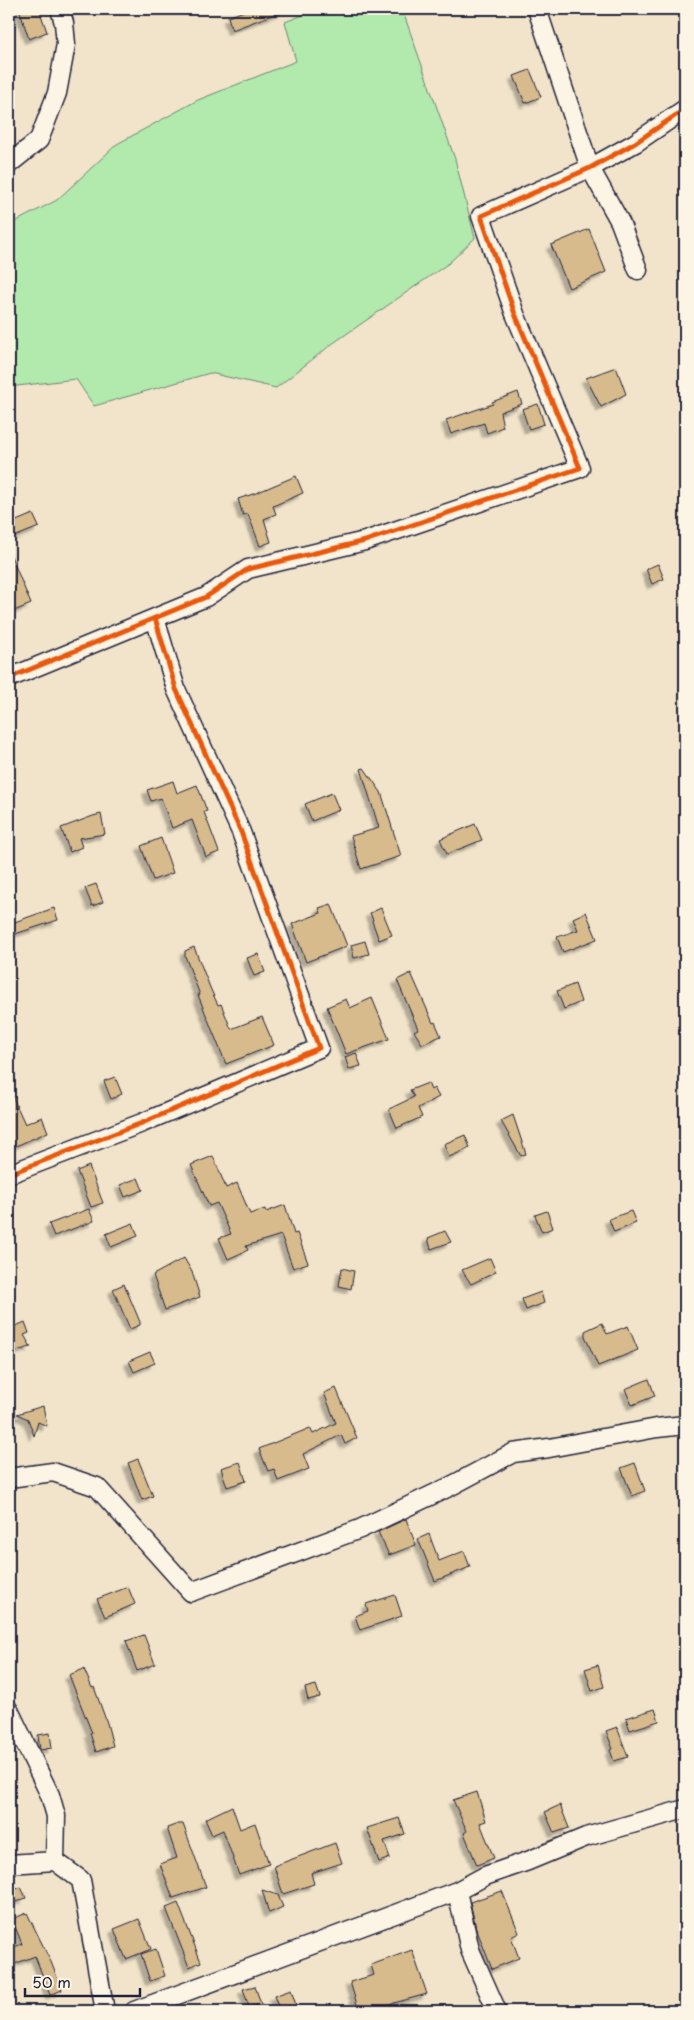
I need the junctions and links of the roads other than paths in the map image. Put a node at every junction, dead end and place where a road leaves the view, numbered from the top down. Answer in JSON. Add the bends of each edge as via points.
{"nodes":[{"id":1,"x":60,"y":9,"type":"edge"},
{"id":2,"x":538,"y":9,"type":"edge"},
{"id":3,"x":685,"y":110,"type":"edge"},
{"id":4,"x":9,"y":164,"type":"edge"},
{"id":5,"x":590,"y":168,"type":"junction"},
{"id":6,"x":638,"y":270,"type":"dead end"},
{"id":7,"x":155,"y":618,"type":"junction"},
{"id":8,"x":9,"y":678,"type":"edge"},
{"id":9,"x":9,"y":1174,"type":"edge"},
{"id":10,"x":685,"y":1426,"type":"edge"},
{"id":11,"x":9,"y":1478,"type":"edge"},
{"id":12,"x":9,"y":1710,"type":"edge"},
{"id":13,"x":685,"y":1809,"type":"edge"},
{"id":14,"x":55,"y":1861,"type":"junction"},
{"id":15,"x":9,"y":1864,"type":"edge"},
{"id":16,"x":457,"y":1891,"type":"junction"},
{"id":17,"x":104,"y":2011,"type":"edge"},
{"id":18,"x":134,"y":2011,"type":"edge"},
{"id":19,"x":497,"y":2011,"type":"edge"}],
"edges":[{"from":1,"to":4,"type":"street","via":[[66,44],[57,93],[39,140]]},
{"from":2,"to":5,"type":"street"},
{"from":3,"to":5,"type":"street"},
{"from":5,"to":6,"type":"street","via":[[620,222]]},
{"from":5,"to":7,"type":"street","via":[[482,216],[515,314],[580,468],[365,541],[248,569],[206,597]]},
{"from":7,"to":8,"type":"street"},
{"from":7,"to":9,"type":"street","via":[[176,689],[241,832],[319,1048],[142,1123]]},
{"from":10,"to":11,"type":"street","via":[[513,1453],[360,1529],[191,1592],[97,1487],[53,1472]]},
{"from":12,"to":14,"type":"street","via":[[50,1795],[56,1816]]},
{"from":13,"to":16,"type":"street","via":[[586,1837],[485,1876]]},
{"from":14,"to":15,"type":"street"},
{"from":14,"to":17,"type":"street","via":[[81,1880]]},
{"from":16,"to":18,"type":"street"},
{"from":16,"to":19,"type":"street","via":[[470,1950]]}]}
